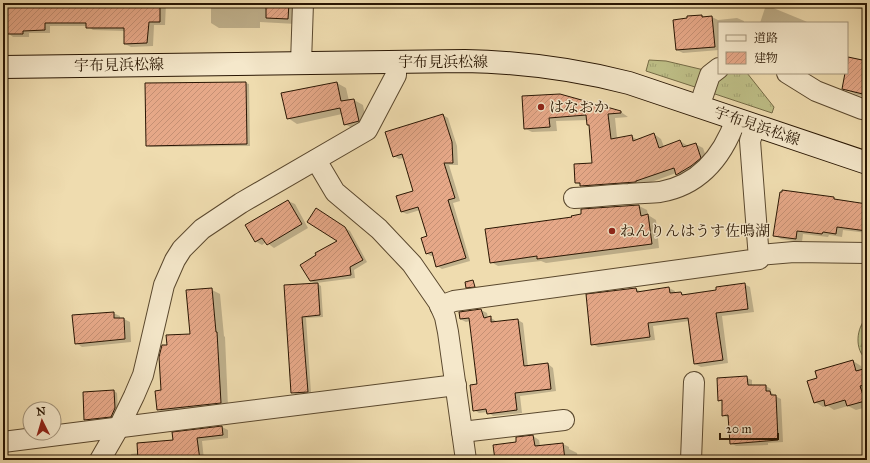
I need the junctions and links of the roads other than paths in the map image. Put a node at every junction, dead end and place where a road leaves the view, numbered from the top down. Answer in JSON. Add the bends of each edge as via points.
{"nodes":[{"id":1,"x":303,"y":3,"type":"edge"},
{"id":2,"x":396,"y":62,"type":"junction"},
{"id":3,"x":301,"y":63,"type":"junction"},
{"id":4,"x":3,"y":67,"type":"edge"},
{"id":5,"x":718,"y":69,"type":"edge"},
{"id":6,"x":789,"y":74,"type":"edge"},
{"id":7,"x":699,"y":107,"type":"junction"},
{"id":8,"x":862,"y":108,"type":"edge"},
{"id":9,"x":746,"y":122,"type":"junction"},
{"id":10,"x":867,"y":124,"type":"edge"},
{"id":11,"x":316,"y":160,"type":"junction"},
{"id":12,"x":867,"y":163,"type":"edge"},
{"id":13,"x":574,"y":198,"type":"dead end"},
{"id":14,"x":867,"y":253,"type":"edge"},
{"id":15,"x":758,"y":255,"type":"junction"},
{"id":16,"x":440,"y":306,"type":"junction"},
{"id":17,"x":694,"y":382,"type":"dead end"},
{"id":18,"x":456,"y":385,"type":"junction"},
{"id":19,"x":564,"y":420,"type":"dead end"},
{"id":20,"x":119,"y":427,"type":"junction"},
{"id":21,"x":462,"y":432,"type":"junction"},
{"id":22,"x":3,"y":442,"type":"edge"},
{"id":23,"x":100,"y":460,"type":"edge"},
{"id":24,"x":466,"y":460,"type":"edge"},
{"id":25,"x":691,"y":460,"type":"edge"}],
"edges":[{"from":1,"to":3,"type":"street"},
{"from":2,"to":3,"type":"main road","name":"宇布見浜松線"},
{"from":2,"to":7,"type":"main road","name":"宇布見浜松線","via":[[493,62],[548,66],[629,83]]},
{"from":2,"to":11,"type":"street","via":[[396,75],[367,130]]},
{"from":3,"to":4,"type":"main road","name":"宇布見浜松線"},
{"from":5,"to":7,"type":"street","via":[[710,75]]},
{"from":6,"to":8,"type":"street","via":[[816,92]]},
{"from":7,"to":9,"type":"main road","name":"宇布見浜松線"},
{"from":8,"to":10,"type":"street","via":[[854,113]]},
{"from":9,"to":12,"type":"main road","name":"宇布見浜松線"},
{"from":9,"to":13,"type":"street","via":[[730,135],[710,166],[696,178],[678,187],[660,192]]},
{"from":9,"to":15,"type":"street","via":[[750,141]]},
{"from":11,"to":16,"type":"street","via":[[335,192],[396,246],[426,283]]},
{"from":11,"to":20,"type":"street","via":[[213,221],[182,248],[169,272],[142,375]]},
{"from":14,"to":15,"type":"street","via":[[794,252]]},
{"from":15,"to":16,"type":"street","via":[[758,259],[454,301]]},
{"from":16,"to":18,"type":"street","via":[[448,332]]},
{"from":17,"to":25,"type":"street"},
{"from":18,"to":20,"type":"street"},
{"from":18,"to":21,"type":"street"},
{"from":19,"to":21,"type":"street"},
{"from":20,"to":22,"type":"street"},
{"from":20,"to":23,"type":"street"},
{"from":21,"to":24,"type":"street"}]}
